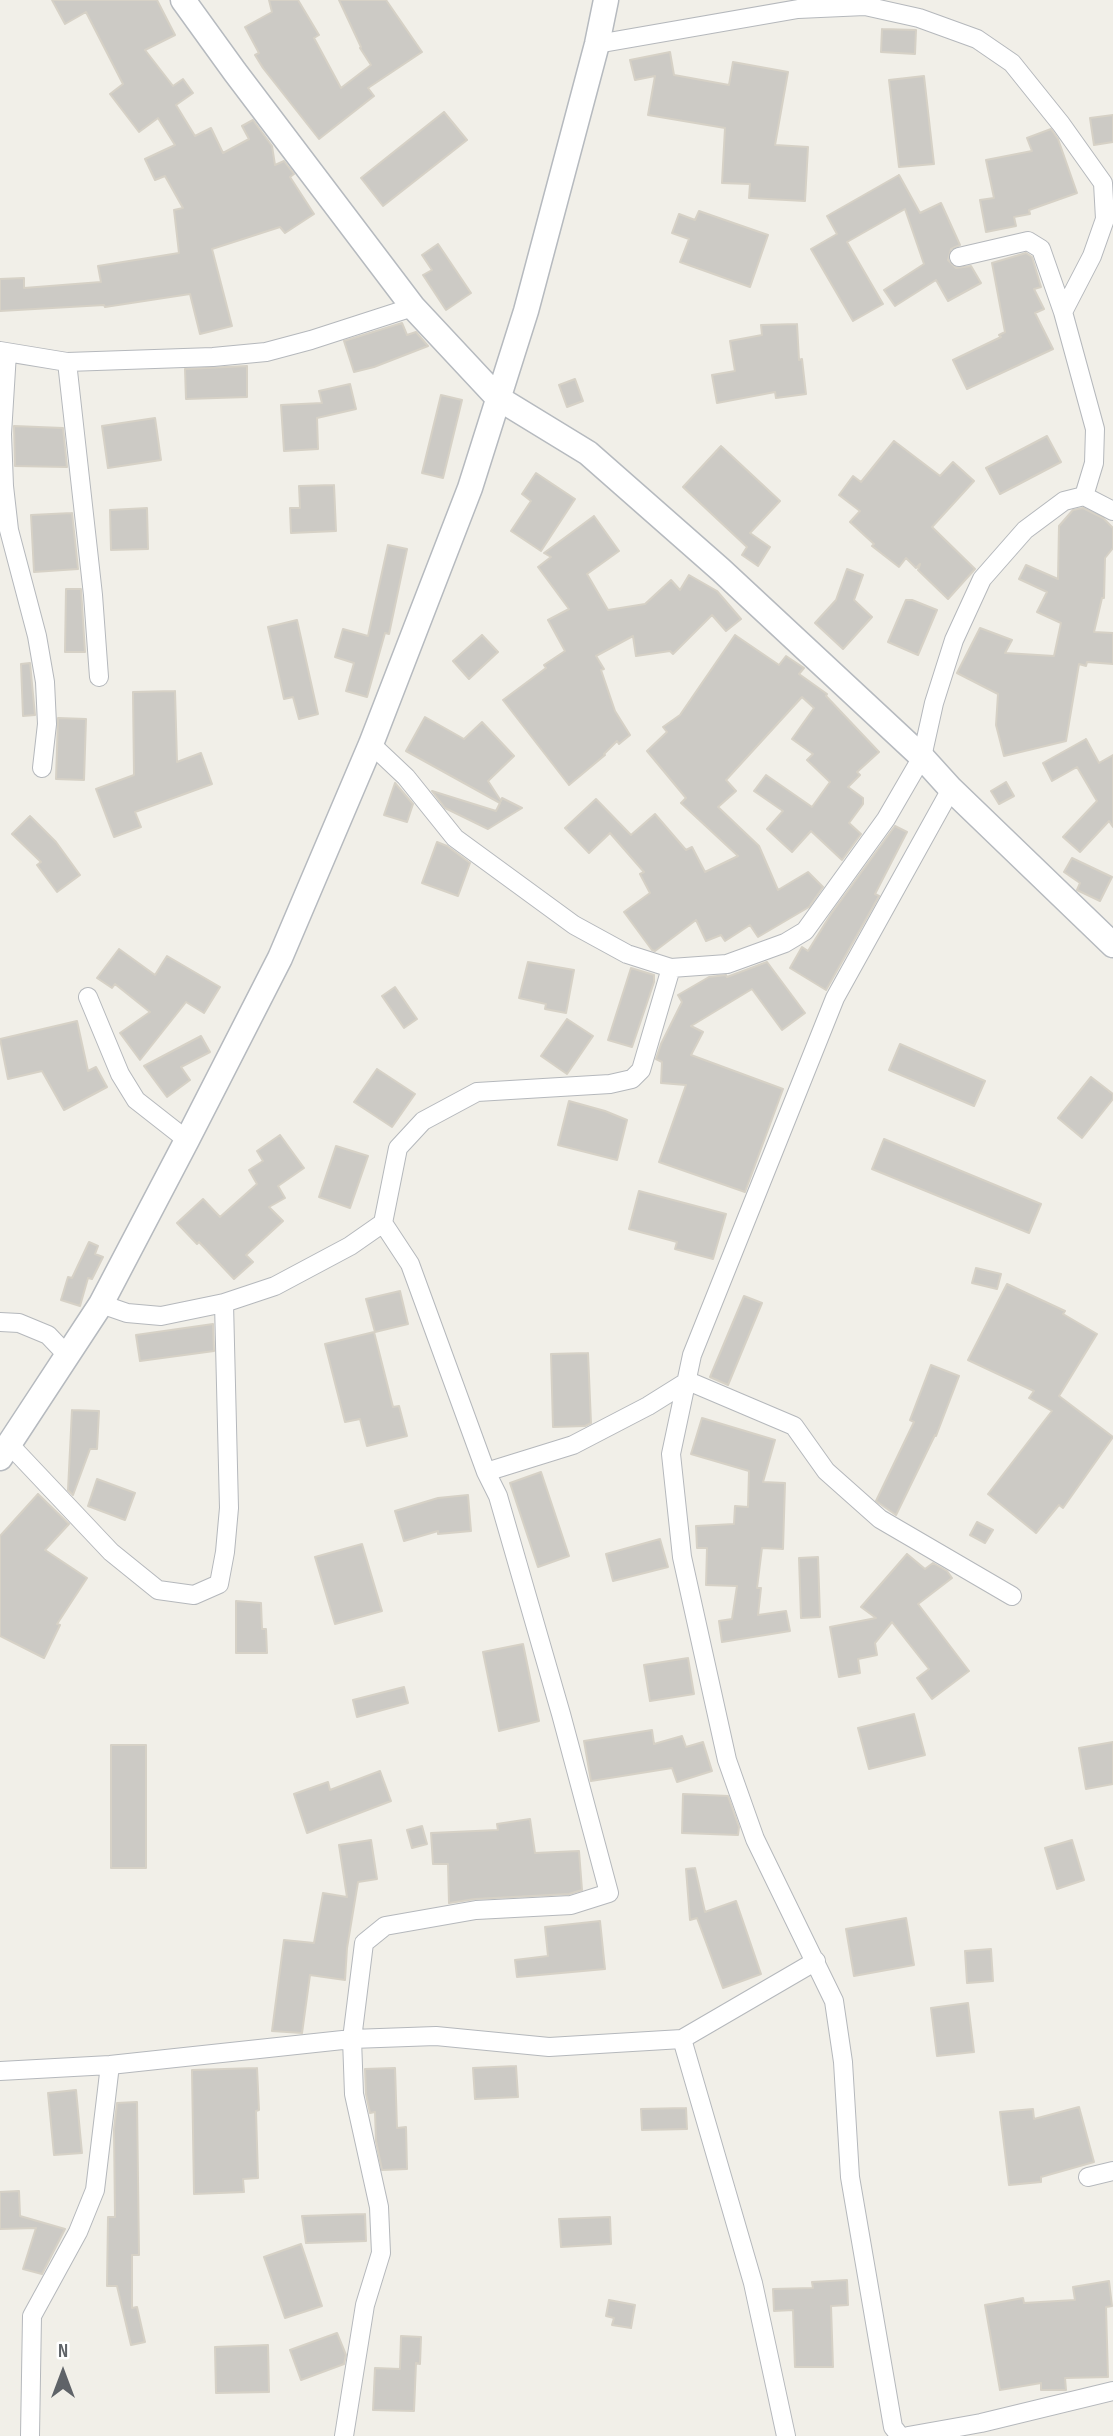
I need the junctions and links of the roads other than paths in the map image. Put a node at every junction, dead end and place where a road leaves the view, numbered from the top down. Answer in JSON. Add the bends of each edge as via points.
{"nodes":[{"id":1,"x":183,"y":0,"type":"edge"},
{"id":2,"x":606,"y":0,"type":"edge"},
{"id":3,"x":597,"y":44,"type":"junction"},
{"id":4,"x":959,"y":257,"type":"dead end"},
{"id":5,"x":413,"y":307,"type":"junction"},
{"id":6,"x":1063,"y":312,"type":"junction"},
{"id":7,"x":3,"y":352,"type":"edge"},
{"id":8,"x":67,"y":362,"type":"junction"},
{"id":9,"x":498,"y":398,"type":"junction"},
{"id":10,"x":1084,"y":496,"type":"junction"},
{"id":11,"x":1113,"y":511,"type":"edge"},
{"id":12,"x":4,"y":530,"type":"edge"},
{"id":13,"x":99,"y":677,"type":"dead end"},
{"id":14,"x":372,"y":744,"type":"junction"},
{"id":15,"x":922,"y":757,"type":"junction"},
{"id":16,"x":42,"y":768,"type":"dead end"},
{"id":17,"x":951,"y":789,"type":"junction"},
{"id":18,"x":1113,"y":945,"type":"edge"},
{"id":19,"x":671,"y":968,"type":"junction"},
{"id":20,"x":88,"y":997,"type":"dead end"},
{"id":21,"x":187,"y":1140,"type":"junction"},
{"id":22,"x":383,"y":1223,"type":"junction"},
{"id":23,"x":224,"y":1303,"type":"junction"},
{"id":24,"x":102,"y":1304,"type":"junction"},
{"id":25,"x":0,"y":1322,"type":"edge"},
{"id":26,"x":67,"y":1355,"type":"junction"},
{"id":27,"x":688,"y":1381,"type":"junction"},
{"id":28,"x":5,"y":1451,"type":"edge"},
{"id":29,"x":486,"y":1472,"type":"junction"},
{"id":30,"x":1012,"y":1597,"type":"dead end"},
{"id":31,"x":816,"y":1961,"type":"junction"},
{"id":32,"x":352,"y":2039,"type":"junction"},
{"id":33,"x":682,"y":2039,"type":"junction"},
{"id":34,"x":110,"y":2064,"type":"junction"},
{"id":35,"x":0,"y":2071,"type":"edge"},
{"id":36,"x":1113,"y":2171,"type":"edge"},
{"id":37,"x":1088,"y":2177,"type":"dead end"},
{"id":38,"x":1113,"y":2391,"type":"edge"},
{"id":39,"x":30,"y":2436,"type":"edge"},
{"id":40,"x":344,"y":2436,"type":"edge"},
{"id":41,"x":786,"y":2436,"type":"edge"},
{"id":42,"x":900,"y":2436,"type":"edge"},
{"id":43,"x":908,"y":2436,"type":"edge"}],
"edges":[{"from":1,"to":5,"type":"main road"},
{"from":2,"to":3,"type":"main road"},
{"from":3,"to":6,"type":"street","via":[[798,9],[864,6],[919,18],[977,39],[1012,63],[1103,183],[1105,219]]},
{"from":3,"to":9,"type":"main road","via":[[526,311]]},
{"from":4,"to":6,"type":"street","via":[[1028,241],[1041,249]]},
{"from":5,"to":8,"type":"street","via":[[266,352]]},
{"from":5,"to":9,"type":"main road"},
{"from":6,"to":10,"type":"street","via":[[1095,429],[1094,463]]},
{"from":7,"to":8,"type":"street"},
{"from":7,"to":12,"type":"street"},
{"from":8,"to":13,"type":"street"},
{"from":9,"to":14,"type":"main road","via":[[470,488]]},
{"from":9,"to":15,"type":"main road","via":[[588,453]]},
{"from":10,"to":11,"type":"street"},
{"from":10,"to":15,"type":"street","via":[[1063,501],[1025,530],[982,579],[954,640]]},
{"from":12,"to":16,"type":"street","via":[[37,636],[45,682]]},
{"from":14,"to":19,"type":"street","via":[[406,777],[455,838],[574,925],[627,954]]},
{"from":14,"to":21,"type":"main road","via":[[280,958]]},
{"from":15,"to":17,"type":"main road"},
{"from":15,"to":19,"type":"street","via":[[886,819],[805,931],[727,964]]},
{"from":17,"to":18,"type":"main road"},
{"from":17,"to":27,"type":"street","via":[[835,998],[709,1308]]},
{"from":19,"to":22,"type":"street","via":[[641,1070],[632,1079],[477,1092],[423,1121],[398,1148]]},
{"from":20,"to":21,"type":"street","via":[[120,1074],[136,1100]]},
{"from":21,"to":24,"type":"main road"},
{"from":22,"to":23,"type":"street","via":[[275,1286]]},
{"from":22,"to":29,"type":"street","via":[[410,1264]]},
{"from":23,"to":24,"type":"street","via":[[161,1316],[127,1314]]},
{"from":23,"to":28,"type":"street","via":[[229,1508],[219,1584],[194,1595],[158,1591]]},
{"from":24,"to":26,"type":"main road"},
{"from":25,"to":26,"type":"street","via":[[19,1323],[48,1335]]},
{"from":26,"to":28,"type":"main road"},
{"from":27,"to":29,"type":"street","via":[[573,1445]]},
{"from":27,"to":30,"type":"street","via":[[794,1426],[826,1471],[880,1519]]},
{"from":27,"to":31,"type":"street","via":[[671,1454],[685,1571],[727,1760],[755,1839]]},
{"from":29,"to":32,"type":"street","via":[[498,1496],[609,1893],[571,1905],[476,1910],[385,1926],[364,1943]]},
{"from":31,"to":33,"type":"street"},
{"from":31,"to":42,"type":"street","via":[[834,2001],[850,2177],[893,2427]]},
{"from":32,"to":33,"type":"street","via":[[436,2036],[549,2047]]},
{"from":32,"to":34,"type":"street"},
{"from":32,"to":40,"type":"street","via":[[354,2094],[379,2207],[381,2253],[365,2305]]},
{"from":33,"to":41,"type":"street","via":[[752,2283]]},
{"from":34,"to":35,"type":"street"},
{"from":34,"to":39,"type":"street","via":[[95,2190],[78,2232],[32,2316]]},
{"from":36,"to":37,"type":"street"},
{"from":38,"to":43,"type":"street"}]}
